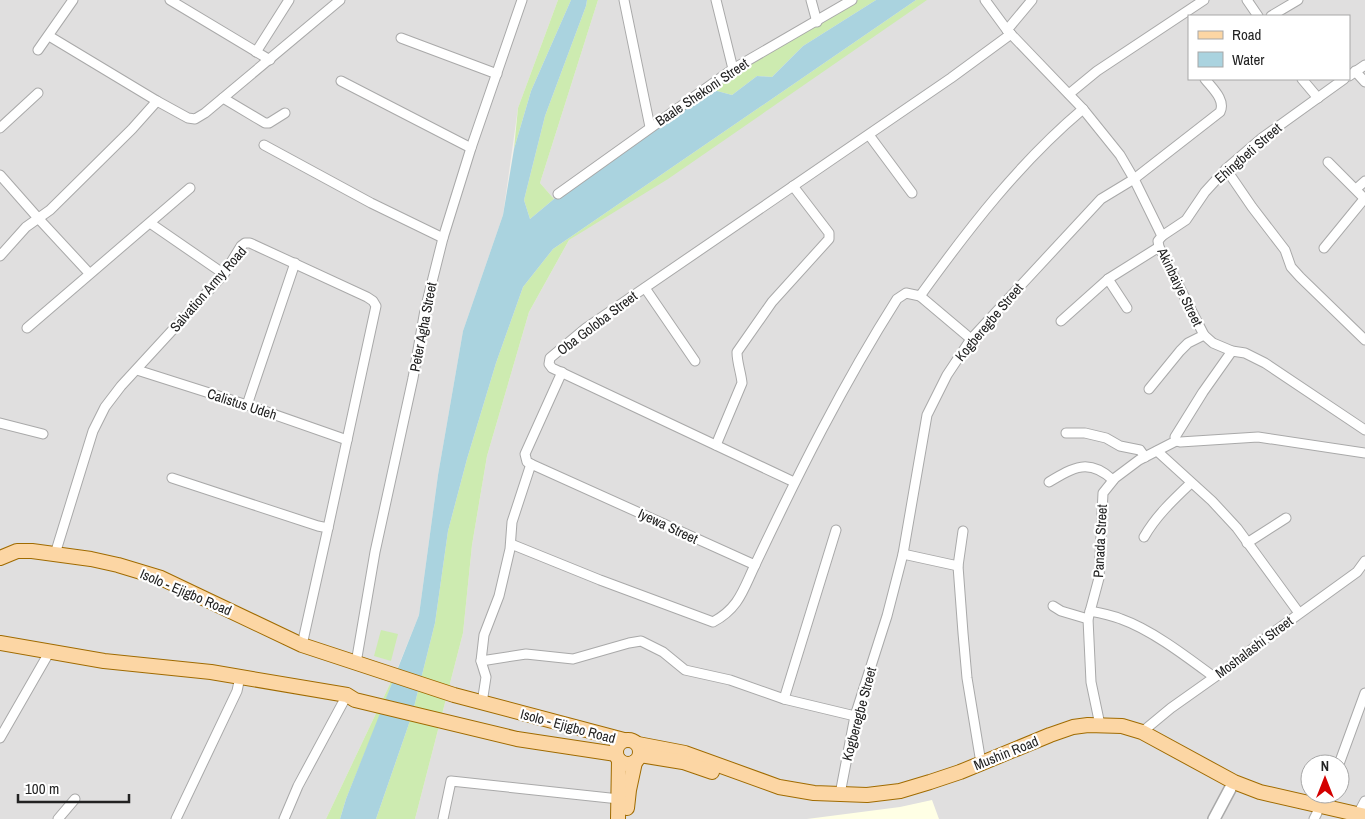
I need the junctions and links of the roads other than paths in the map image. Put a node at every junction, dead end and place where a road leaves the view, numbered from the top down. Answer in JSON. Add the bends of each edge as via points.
{"nodes":[{"id":1,"x":73,"y":0,"type":"edge"},
{"id":2,"x":170,"y":0,"type":"edge"},
{"id":3,"x":289,"y":0,"type":"edge"},
{"id":4,"x":340,"y":0,"type":"edge"},
{"id":5,"x":522,"y":0,"type":"edge"},
{"id":6,"x":624,"y":0,"type":"edge"},
{"id":7,"x":716,"y":0,"type":"edge"},
{"id":8,"x":812,"y":0,"type":"edge"},
{"id":9,"x":852,"y":0,"type":"edge"},
{"id":10,"x":985,"y":0,"type":"edge"},
{"id":11,"x":1032,"y":0,"type":"edge"},
{"id":12,"x":1204,"y":0,"type":"edge"},
{"id":13,"x":1247,"y":0,"type":"edge"},
{"id":14,"x":1298,"y":0,"type":"edge"},
{"id":15,"x":1257,"y":15,"type":"edge"},
{"id":16,"x":1272,"y":15,"type":"edge"},
{"id":17,"x":817,"y":22,"type":"junction"},
{"id":18,"x":1009,"y":32,"type":"junction"},
{"id":19,"x":49,"y":36,"type":"junction"},
{"id":20,"x":401,"y":38,"type":"dead end"},
{"id":21,"x":38,"y":50,"type":"dead end"},
{"id":22,"x":256,"y":52,"type":"junction"},
{"id":23,"x":270,"y":60,"type":"junction"},
{"id":24,"x":1365,"y":65,"type":"edge"},
{"id":25,"x":733,"y":69,"type":"junction"},
{"id":26,"x":1352,"y":73,"type":"edge"},
{"id":27,"x":497,"y":74,"type":"junction"},
{"id":28,"x":341,"y":80,"type":"dead end"},
{"id":29,"x":1206,"y":80,"type":"edge"},
{"id":30,"x":1303,"y":80,"type":"edge"},
{"id":31,"x":1343,"y":80,"type":"edge"},
{"id":32,"x":1365,"y":82,"type":"edge"},
{"id":33,"x":38,"y":93,"type":"dead end"},
{"id":34,"x":1069,"y":94,"type":"junction"},
{"id":35,"x":224,"y":98,"type":"junction"},
{"id":36,"x":1318,"y":98,"type":"junction"},
{"id":37,"x":157,"y":101,"type":"junction"},
{"id":38,"x":1083,"y":109,"type":"junction"},
{"id":39,"x":285,"y":113,"type":"dead end"},
{"id":40,"x":650,"y":127,"type":"junction"},
{"id":41,"x":0,"y":128,"type":"edge"},
{"id":42,"x":869,"y":134,"type":"junction"},
{"id":43,"x":264,"y":145,"type":"dead end"},
{"id":44,"x":471,"y":148,"type":"junction"},
{"id":45,"x":1328,"y":162,"type":"dead end"},
{"id":46,"x":1226,"y":169,"type":"junction"},
{"id":47,"x":0,"y":175,"type":"edge"},
{"id":48,"x":1134,"y":178,"type":"junction"},
{"id":49,"x":1365,"y":182,"type":"edge"},
{"id":50,"x":793,"y":186,"type":"junction"},
{"id":51,"x":190,"y":188,"type":"dead end"},
{"id":52,"x":1356,"y":189,"type":"junction"},
{"id":53,"x":912,"y":193,"type":"dead end"},
{"id":54,"x":558,"y":194,"type":"dead end"},
{"id":55,"x":1365,"y":199,"type":"edge"},
{"id":56,"x":38,"y":218,"type":"junction"},
{"id":57,"x":150,"y":223,"type":"junction"},
{"id":58,"x":1162,"y":236,"type":"junction"},
{"id":59,"x":443,"y":238,"type":"junction"},
{"id":60,"x":1159,"y":247,"type":"junction"},
{"id":61,"x":1324,"y":248,"type":"dead end"},
{"id":62,"x":0,"y":256,"type":"edge"},
{"id":63,"x":295,"y":264,"type":"junction"},
{"id":64,"x":89,"y":273,"type":"junction"},
{"id":65,"x":224,"y":274,"type":"junction"},
{"id":66,"x":1108,"y":279,"type":"junction"},
{"id":67,"x":645,"y":288,"type":"junction"},
{"id":68,"x":920,"y":296,"type":"junction"},
{"id":69,"x":1128,"y":308,"type":"dead end"},
{"id":70,"x":1061,"y":321,"type":"dead end"},
{"id":71,"x":27,"y":328,"type":"dead end"},
{"id":72,"x":1204,"y":335,"type":"junction"},
{"id":73,"x":972,"y":339,"type":"junction"},
{"id":74,"x":1365,"y":340,"type":"edge"},
{"id":75,"x":1232,"y":352,"type":"junction"},
{"id":76,"x":694,"y":362,"type":"dead end"},
{"id":77,"x":137,"y":370,"type":"junction"},
{"id":78,"x":562,"y":372,"type":"junction"},
{"id":79,"x":1149,"y":389,"type":"dead end"},
{"id":80,"x":247,"y":405,"type":"junction"},
{"id":81,"x":0,"y":424,"type":"edge"},
{"id":82,"x":1365,"y":430,"type":"edge"},
{"id":83,"x":1066,"y":433,"type":"dead end"},
{"id":84,"x":43,"y":434,"type":"dead end"},
{"id":85,"x":347,"y":440,"type":"junction"},
{"id":86,"x":1176,"y":441,"type":"junction"},
{"id":87,"x":716,"y":445,"type":"junction"},
{"id":88,"x":1156,"y":451,"type":"junction"},
{"id":89,"x":1365,"y":453,"type":"edge"},
{"id":90,"x":1145,"y":456,"type":"junction"},
{"id":91,"x":531,"y":464,"type":"junction"},
{"id":92,"x":172,"y":478,"type":"dead end"},
{"id":93,"x":1113,"y":480,"type":"junction"},
{"id":94,"x":794,"y":482,"type":"junction"},
{"id":95,"x":1049,"y":482,"type":"dead end"},
{"id":96,"x":1191,"y":484,"type":"junction"},
{"id":97,"x":1286,"y":518,"type":"dead end"},
{"id":98,"x":328,"y":528,"type":"junction"},
{"id":99,"x":836,"y":530,"type":"dead end"},
{"id":100,"x":963,"y":531,"type":"dead end"},
{"id":101,"x":1144,"y":538,"type":"dead end"},
{"id":102,"x":1247,"y":543,"type":"junction"},
{"id":103,"x":511,"y":544,"type":"junction"},
{"id":104,"x":55,"y":554,"type":"junction"},
{"id":105,"x":903,"y":554,"type":"junction"},
{"id":106,"x":1,"y":557,"type":"edge"},
{"id":107,"x":1365,"y":561,"type":"edge"},
{"id":108,"x":755,"y":564,"type":"junction"},
{"id":109,"x":958,"y":566,"type":"junction"},
{"id":110,"x":1053,"y":606,"type":"dead end"},
{"id":111,"x":1299,"y":613,"type":"junction"},
{"id":112,"x":1089,"y":615,"type":"junction"},
{"id":113,"x":0,"y":643,"type":"edge"},
{"id":114,"x":302,"y":645,"type":"junction"},
{"id":115,"x":50,"y":651,"type":"junction"},
{"id":116,"x":481,"y":661,"type":"junction"},
{"id":117,"x":361,"y":665,"type":"junction"},
{"id":118,"x":240,"y":677,"type":"junction"},
{"id":119,"x":1214,"y":677,"type":"junction"},
{"id":120,"x":1365,"y":693,"type":"edge"},
{"id":121,"x":351,"y":697,"type":"junction"},
{"id":122,"x":784,"y":699,"type":"junction"},
{"id":123,"x":482,"y":703,"type":"junction"},
{"id":124,"x":855,"y":716,"type":"junction"},
{"id":125,"x":1100,"y":725,"type":"junction"},
{"id":126,"x":1142,"y":732,"type":"junction"},
{"id":127,"x":0,"y":738,"type":"edge"},
{"id":128,"x":624,"y":740,"type":"junction"},
{"id":129,"x":637,"y":754,"type":"junction"},
{"id":130,"x":1343,"y":754,"type":"edge"},
{"id":131,"x":617,"y":757,"type":"junction"},
{"id":132,"x":981,"y":763,"type":"junction"},
{"id":133,"x":1230,"y":789,"type":"junction"},
{"id":134,"x":840,"y":794,"type":"junction"},
{"id":135,"x":75,"y":799,"type":"dead end"},
{"id":136,"x":619,"y":799,"type":"junction"},
{"id":137,"x":1365,"y":801,"type":"edge"},
{"id":138,"x":1320,"y":808,"type":"edge"},
{"id":139,"x":1362,"y":815,"type":"edge"},
{"id":140,"x":58,"y":819,"type":"edge"},
{"id":141,"x":176,"y":819,"type":"edge"},
{"id":142,"x":284,"y":819,"type":"edge"},
{"id":143,"x":443,"y":819,"type":"edge"},
{"id":144,"x":618,"y":819,"type":"edge"},
{"id":145,"x":627,"y":819,"type":"edge"},
{"id":146,"x":1214,"y":819,"type":"edge"},
{"id":147,"x":1344,"y":819,"type":"edge"}],
"edges":[{"from":1,"to":19,"type":"street"},
{"from":2,"to":22,"type":"street"},
{"from":3,"to":22,"type":"street"},
{"from":4,"to":23,"type":"street"},
{"from":5,"to":27,"type":"street","name":"Peter Agha Street"},
{"from":6,"to":40,"type":"street"},
{"from":7,"to":25,"type":"street"},
{"from":8,"to":17,"type":"street"},
{"from":9,"to":17,"type":"street","name":"Baale Shekoni Street"},
{"from":10,"to":18,"type":"street","name":"Akinbaiye Street"},
{"from":11,"to":18,"type":"street","name":"Oba Goloba Street"},
{"from":12,"to":34,"type":"street","via":[[1097,71]]},
{"from":13,"to":15,"type":"street"},
{"from":14,"to":16,"type":"street"},
{"from":17,"to":25,"type":"street","name":"Baale Shekoni Street"},
{"from":18,"to":34,"type":"street","name":"Akinbaiye Street"},
{"from":18,"to":42,"type":"street","name":"Oba Goloba Street"},
{"from":19,"to":21,"type":"street"},
{"from":19,"to":37,"type":"street"},
{"from":20,"to":27,"type":"street"},
{"from":22,"to":23,"type":"street"},
{"from":23,"to":35,"type":"street"},
{"from":24,"to":26,"type":"street"},
{"from":25,"to":40,"type":"street","name":"Baale Shekoni Street"},
{"from":26,"to":32,"type":"street"},
{"from":27,"to":44,"type":"street","name":"Peter Agha Street"},
{"from":28,"to":44,"type":"street"},
{"from":29,"to":48,"type":"street","name":"Kogberegbe Street","via":[[1222,102],[1220,112]]},
{"from":30,"to":36,"type":"street"},
{"from":31,"to":36,"type":"street","name":"Ehingbeti Street"},
{"from":33,"to":41,"type":"street"},
{"from":34,"to":38,"type":"street","name":"Akinbaiye Street"},
{"from":35,"to":37,"type":"street","via":[[195,119]]},
{"from":35,"to":39,"type":"street","via":[[265,123]]},
{"from":36,"to":46,"type":"street","name":"Ehingbeti Street","via":[[1262,138]]},
{"from":37,"to":56,"type":"street","via":[[50,210]]},
{"from":38,"to":48,"type":"street","name":"Akinbaiye Street"},
{"from":38,"to":68,"type":"street","via":[[1054,134],[998,194]]},
{"from":40,"to":54,"type":"street","name":"Baale Shekoni Street"},
{"from":42,"to":50,"type":"street","name":"Oba Goloba Street"},
{"from":42,"to":53,"type":"street"},
{"from":43,"to":59,"type":"street"},
{"from":44,"to":59,"type":"street","name":"Peter Agha Street"},
{"from":45,"to":52,"type":"street"},
{"from":46,"to":58,"type":"street","name":"Ehingbeti Street","via":[[1186,220]]},
{"from":46,"to":74,"type":"street","via":[[1285,250],[1291,267]]},
{"from":47,"to":56,"type":"street"},
{"from":48,"to":58,"type":"street","name":"Akinbaiye Street"},
{"from":48,"to":73,"type":"street","name":"Kogberegbe Street","via":[[1100,199]]},
{"from":49,"to":52,"type":"street"},
{"from":50,"to":67,"type":"street","name":"Oba Goloba Street"},
{"from":50,"to":87,"type":"street","via":[[829,233],[829,239],[772,302],[737,352],[742,383]]},
{"from":51,"to":57,"type":"street"},
{"from":52,"to":55,"type":"street"},
{"from":55,"to":61,"type":"street"},
{"from":56,"to":62,"type":"street"},
{"from":56,"to":64,"type":"street"},
{"from":57,"to":64,"type":"street"},
{"from":57,"to":65,"type":"street"},
{"from":58,"to":60,"type":"street","name":"Akinbaiye Street","via":[[1158,241]]},
{"from":59,"to":117,"type":"street","name":"Peter Agha Street","via":[[375,552]]},
{"from":60,"to":66,"type":"street"},
{"from":60,"to":72,"type":"street","name":"Akinbaiye Street"},
{"from":63,"to":65,"type":"street","name":"Salvation Army Road","via":[[245,243]]},
{"from":63,"to":80,"type":"street"},
{"from":63,"to":85,"type":"street","name":"Salvation Army Road","via":[[368,298],[376,306]]},
{"from":64,"to":71,"type":"street"},
{"from":65,"to":77,"type":"street","name":"Salvation Army Road"},
{"from":66,"to":69,"type":"street"},
{"from":66,"to":70,"type":"street"},
{"from":67,"to":76,"type":"street"},
{"from":67,"to":78,"type":"street","name":"Oba Goloba Street","via":[[586,328],[550,358],[552,368]]},
{"from":68,"to":73,"type":"street"},
{"from":68,"to":94,"type":"street","via":[[906,293],[897,299],[849,379]]},
{"from":72,"to":75,"type":"street","name":"Akinbaiye Street"},
{"from":72,"to":79,"type":"street","via":[[1188,343]]},
{"from":73,"to":105,"type":"street","name":"Kogberegbe Street","via":[[947,375],[927,414]]},
{"from":75,"to":82,"type":"street","name":"Akinbaiye Street","via":[[1245,353],[1265,363]]},
{"from":75,"to":86,"type":"street","via":[[1203,392],[1175,437]]},
{"from":77,"to":80,"type":"street","name":"Calistus Udeh"},
{"from":77,"to":104,"type":"street","name":"Salvation Army Road","via":[[105,407],[93,431]]},
{"from":78,"to":87,"type":"street","name":"Oba Goloba Street"},
{"from":78,"to":91,"type":"street","via":[[525,454]]},
{"from":80,"to":85,"type":"street","name":"Calistus Udeh"},
{"from":81,"to":84,"type":"street"},
{"from":83,"to":90,"type":"street","via":[[1106,438],[1120,446],[1140,450]]},
{"from":85,"to":98,"type":"street"},
{"from":86,"to":88,"type":"street","name":"Panada Street"},
{"from":86,"to":89,"type":"street","via":[[1258,437]]},
{"from":87,"to":94,"type":"street","name":"Oba Goloba Street"},
{"from":88,"to":90,"type":"street","name":"Panada Street"},
{"from":88,"to":96,"type":"street"},
{"from":90,"to":93,"type":"street","name":"Panada Street"},
{"from":91,"to":103,"type":"street","via":[[512,522]]},
{"from":91,"to":108,"type":"street","name":"Iyewa Street"},
{"from":92,"to":98,"type":"street"},
{"from":93,"to":95,"type":"street","via":[[1099,470],[1083,466]]},
{"from":93,"to":112,"type":"street","name":"Panada Street","via":[[1102,500],[1099,578]]},
{"from":94,"to":108,"type":"street"},
{"from":96,"to":101,"type":"street","via":[[1171,500],[1152,522]]},
{"from":96,"to":102,"type":"street","via":[[1212,501]]},
{"from":97,"to":102,"type":"street"},
{"from":98,"to":114,"type":"street"},
{"from":99,"to":122,"type":"street"},
{"from":100,"to":109,"type":"street"},
{"from":102,"to":111,"type":"street"},
{"from":103,"to":108,"type":"street","via":[[713,622],[738,602]]},
{"from":103,"to":116,"type":"street","via":[[499,596],[484,635]]},
{"from":104,"to":106,"type":"main road","name":"Isolo - Ejigbo Road","via":[[17,551]]},
{"from":104,"to":114,"type":"main road","name":"Isolo - Ejigbo Road","via":[[118,565],[160,578]]},
{"from":105,"to":109,"type":"street"},
{"from":105,"to":124,"type":"street","name":"Kogberegbe Street"},
{"from":107,"to":111,"type":"street","name":"Moshalashi Street","via":[[1357,572]]},
{"from":109,"to":132,"type":"street","via":[[967,678]]},
{"from":110,"to":112,"type":"street","via":[[1061,611]]},
{"from":111,"to":119,"type":"street","name":"Moshalashi Street"},
{"from":112,"to":119,"type":"street","via":[[1120,618],[1141,628]]},
{"from":112,"to":125,"type":"street","name":"Panada Street","via":[[1091,682]]},
{"from":113,"to":115,"type":"main road"},
{"from":114,"to":117,"type":"main road","name":"Isolo - Ejigbo Road"},
{"from":115,"to":118,"type":"main road","via":[[104,661]]},
{"from":115,"to":127,"type":"street"},
{"from":116,"to":122,"type":"street","via":[[526,654],[573,660],[641,641],[663,652],[685,670],[730,680]]},
{"from":116,"to":123,"type":"street","via":[[486,677]]},
{"from":117,"to":123,"type":"main road","name":"Isolo - Ejigbo Road"},
{"from":118,"to":121,"type":"main road"},
{"from":118,"to":141,"type":"street","via":[[237,691]]},
{"from":119,"to":126,"type":"street","name":"Moshalashi Street"},
{"from":120,"to":130,"type":"street"},
{"from":121,"to":131,"type":"main road","name":"Isolo - Ejigbo Road","via":[[516,739]]},
{"from":121,"to":142,"type":"street","via":[[298,786]]},
{"from":122,"to":124,"type":"street"},
{"from":123,"to":128,"type":"main road","name":"Isolo - Ejigbo Road"},
{"from":124,"to":134,"type":"street","name":"Kogberegbe Street"},
{"from":125,"to":126,"type":"main road","name":"Mushin Road","via":[[1122,726]]},
{"from":125,"to":132,"type":"main road","name":"Mushin Road","via":[[1073,727]]},
{"from":126,"to":138,"type":"main road","name":"Mushin Road","via":[[1234,782]]},
{"from":128,"to":129,"type":"main road","via":[[631,740]]},
{"from":128,"to":131,"type":"main road","via":[[616,748]]},
{"from":129,"to":131,"type":"main road","via":[[628,764]]},
{"from":129,"to":133,"type":"main road","name":"Mushin Road","via":[[683,762],[747,785],[813,802],[867,801],[932,791],[1052,742],[1088,732],[1102,732],[1139,740]]},
{"from":129,"to":134,"type":"main road","name":"Mushin Road","via":[[685,753],[780,787]]},
{"from":129,"to":145,"type":"main road"},
{"from":131,"to":136,"type":"main road"},
{"from":132,"to":134,"type":"main road","name":"Mushin Road","via":[[900,791]]},
{"from":133,"to":138,"type":"main road","name":"Mushin Road","via":[[1258,799]]},
{"from":133,"to":146,"type":"street"},
{"from":135,"to":140,"type":"street"},
{"from":136,"to":143,"type":"street","via":[[451,781]]},
{"from":136,"to":144,"type":"main road"},
{"from":137,"to":139,"type":"street"},
{"from":138,"to":139,"type":"main road","name":"Mushin Road"},
{"from":138,"to":147,"type":"main road","name":"Mushin Road"}]}
